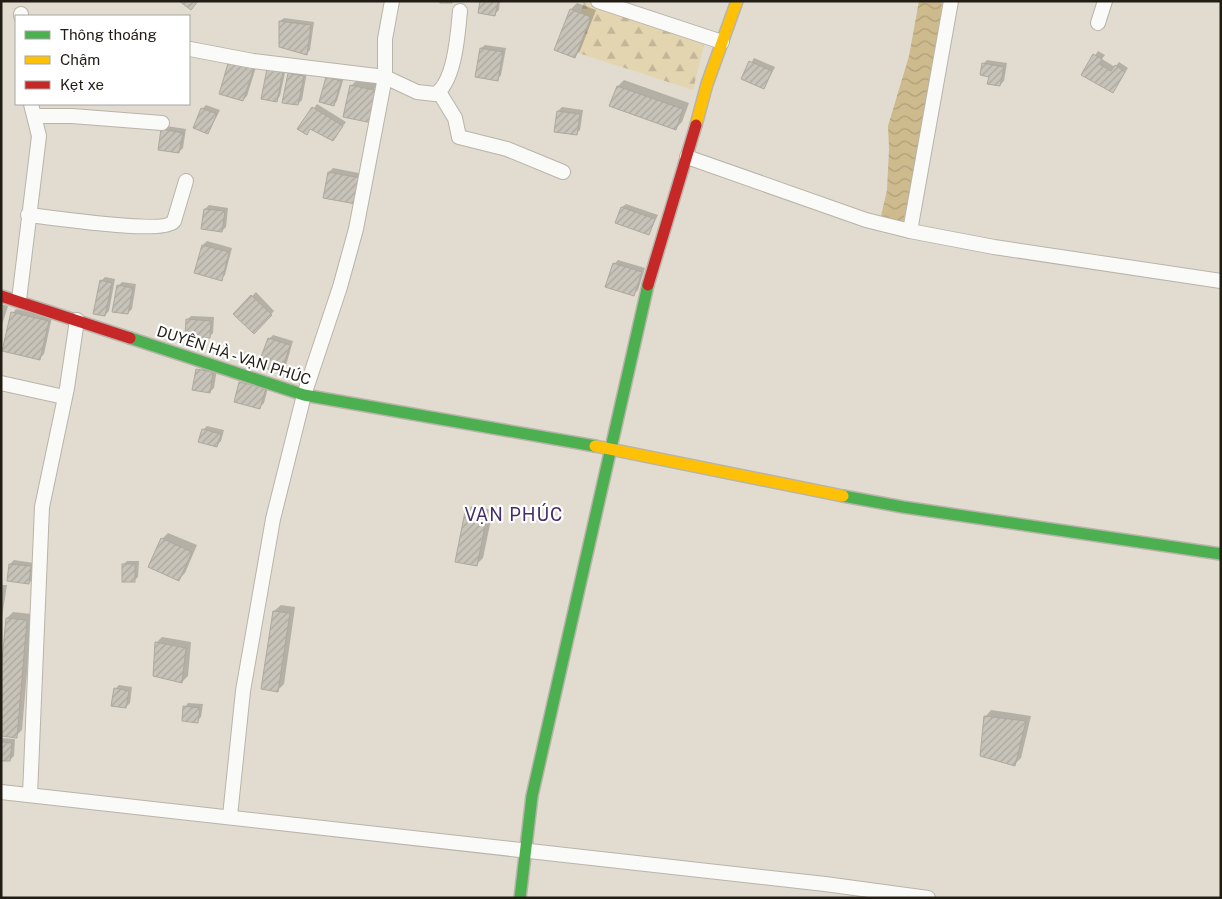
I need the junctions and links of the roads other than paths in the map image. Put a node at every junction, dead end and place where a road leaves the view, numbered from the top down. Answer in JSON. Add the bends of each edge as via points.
{"nodes":[{"id":1,"x":392,"y":1,"type":"edge"},
{"id":2,"x":598,"y":1,"type":"edge"},
{"id":3,"x":737,"y":1,"type":"edge"},
{"id":4,"x":950,"y":1,"type":"edge"},
{"id":5,"x":1104,"y":1,"type":"edge"},
{"id":6,"x":460,"y":11,"type":"dead end"},
{"id":7,"x":1098,"y":23,"type":"dead end"},
{"id":8,"x":722,"y":42,"type":"junction"},
{"id":9,"x":190,"y":50,"type":"edge"},
{"id":10,"x":385,"y":77,"type":"junction"},
{"id":11,"x":439,"y":92,"type":"junction"},
{"id":12,"x":33,"y":110,"type":"edge"},
{"id":13,"x":162,"y":123,"type":"dead end"},
{"id":14,"x":687,"y":157,"type":"junction"},
{"id":15,"x":564,"y":172,"type":"dead end"},
{"id":16,"x":186,"y":181,"type":"dead end"},
{"id":17,"x":28,"y":215,"type":"junction"},
{"id":18,"x":910,"y":231,"type":"junction"},
{"id":19,"x":1221,"y":281,"type":"edge"},
{"id":20,"x":1,"y":296,"type":"edge"},
{"id":21,"x":19,"y":300,"type":"junction"},
{"id":22,"x":77,"y":320,"type":"junction"},
{"id":23,"x":1,"y":383,"type":"edge"},
{"id":24,"x":304,"y":395,"type":"junction"},
{"id":25,"x":64,"y":397,"type":"junction"},
{"id":26,"x":611,"y":449,"type":"junction"},
{"id":27,"x":1220,"y":552,"type":"edge"},
{"id":28,"x":1,"y":792,"type":"edge"},
{"id":29,"x":30,"y":795,"type":"junction"},
{"id":30,"x":230,"y":816,"type":"junction"},
{"id":31,"x":525,"y":852,"type":"junction"},
{"id":32,"x":520,"y":898,"type":"edge"},
{"id":33,"x":928,"y":898,"type":"edge"}],
"edges":[{"from":1,"to":10,"type":"street","via":[[385,38]]},
{"from":2,"to":8,"type":"street"},
{"from":3,"to":8,"type":"street"},
{"from":4,"to":18,"type":"street"},
{"from":5,"to":7,"type":"street"},
{"from":6,"to":11,"type":"street","via":[[454,59]]},
{"from":8,"to":14,"type":"street"},
{"from":9,"to":10,"type":"street","via":[[253,62]]},
{"from":10,"to":11,"type":"street","via":[[417,92]]},
{"from":10,"to":24,"type":"street","via":[[356,229]]},
{"from":11,"to":15,"type":"street","via":[[455,118],[459,137],[507,149]]},
{"from":12,"to":13,"type":"street"},
{"from":12,"to":17,"type":"street","via":[[39,136]]},
{"from":14,"to":18,"type":"street","via":[[866,220]]},
{"from":14,"to":26,"type":"street","via":[[650,277]]},
{"from":16,"to":17,"type":"street","via":[[174,222],[167,226],[135,227]]},
{"from":17,"to":21,"type":"street"},
{"from":18,"to":19,"type":"street"},
{"from":20,"to":21,"type":"street","name":"DUYÊN HÀ - VẠN PHÚC"},
{"from":21,"to":22,"type":"street","name":"DUYÊN HÀ - VẠN PHÚC"},
{"from":22,"to":24,"type":"street","name":"DUYÊN HÀ - VẠN PHÚC"},
{"from":22,"to":25,"type":"street"},
{"from":23,"to":25,"type":"street"},
{"from":24,"to":26,"type":"street","name":"DUYÊN HÀ - VẠN PHÚC"},
{"from":24,"to":30,"type":"street","via":[[273,519],[243,690]]},
{"from":25,"to":29,"type":"street","via":[[42,507]]},
{"from":26,"to":27,"type":"street","name":"DUYÊN HÀ - VẠN PHÚC","via":[[903,507]]},
{"from":26,"to":31,"type":"street","via":[[532,796]]},
{"from":28,"to":29,"type":"street"},
{"from":29,"to":30,"type":"street"},
{"from":30,"to":31,"type":"street"},
{"from":31,"to":32,"type":"street"},
{"from":31,"to":33,"type":"street"}]}
